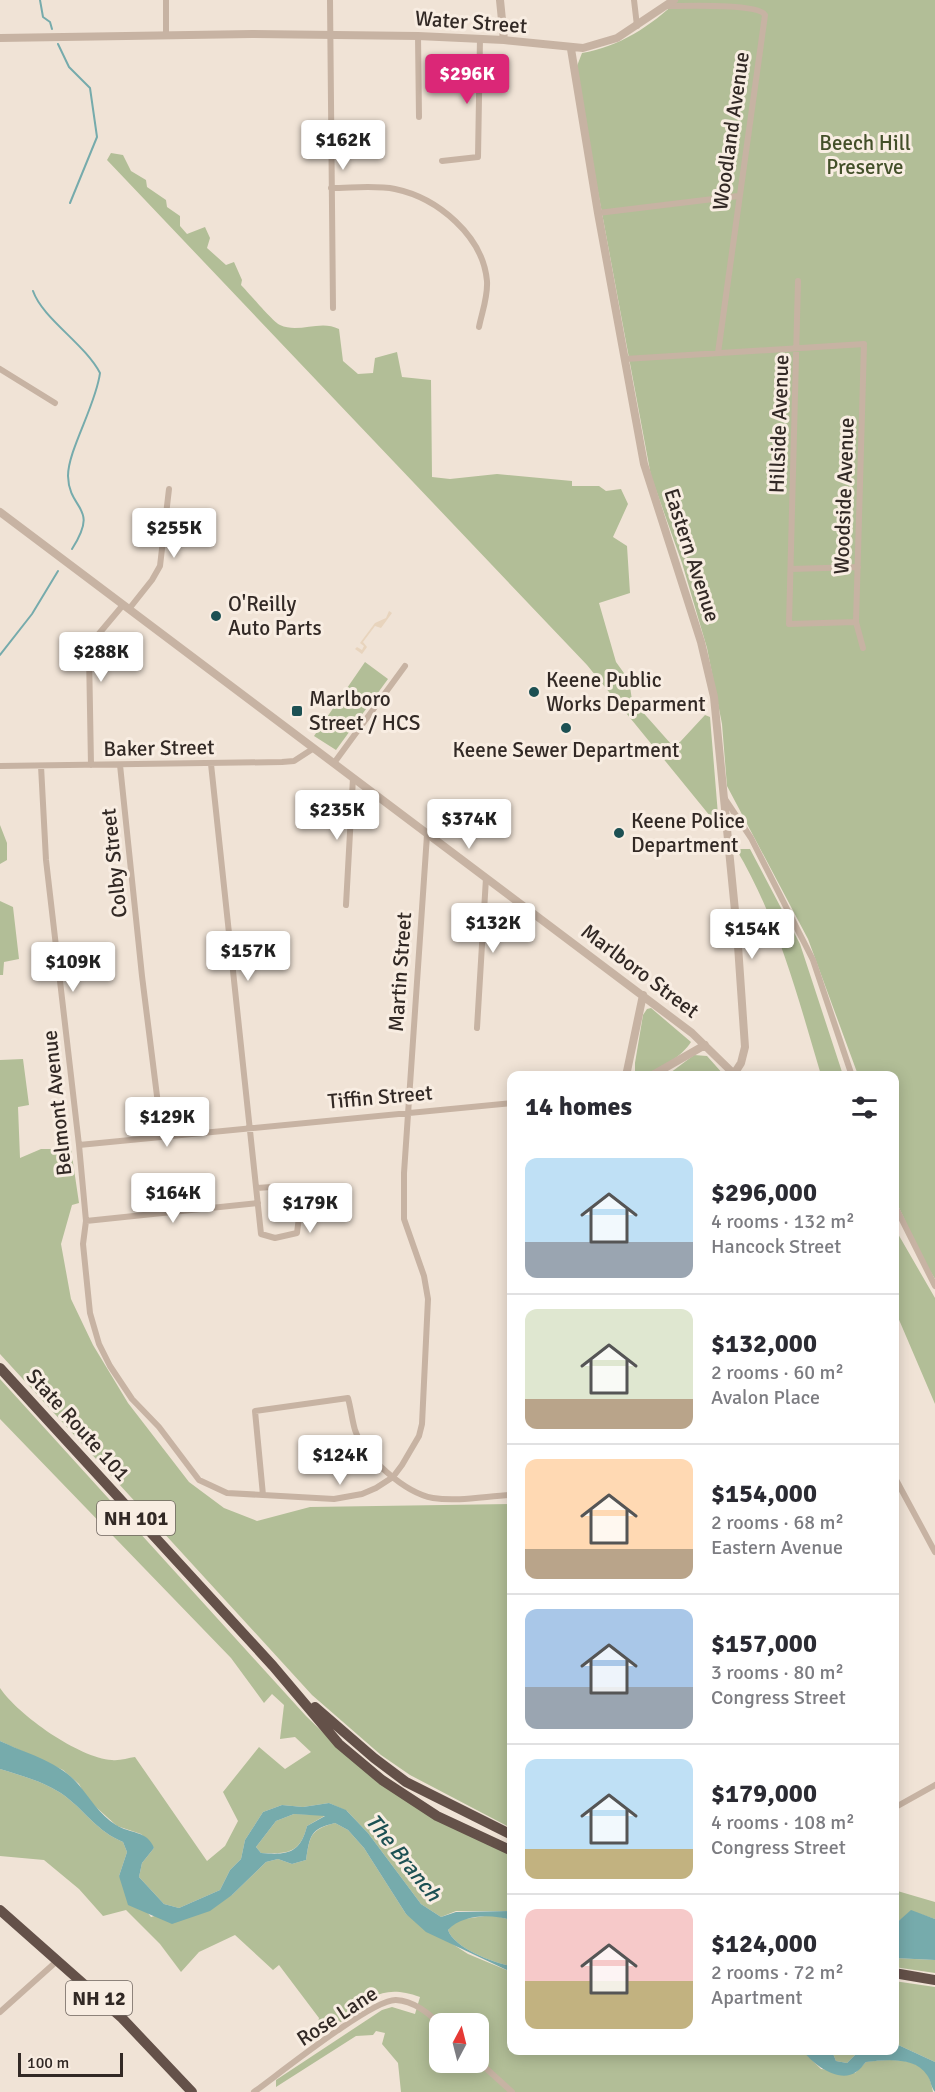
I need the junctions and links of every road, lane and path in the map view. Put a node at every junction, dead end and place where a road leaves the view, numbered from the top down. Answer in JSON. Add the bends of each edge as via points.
{"nodes":[{"id":1,"x":166,"y":0,"type":"edge"},
{"id":2,"x":330,"y":0,"type":"edge"},
{"id":3,"x":500,"y":0,"type":"edge"},
{"id":4,"x":634,"y":0,"type":"edge"},
{"id":5,"x":671,"y":3,"type":"edge"},
{"id":6,"x":637,"y":26,"type":"junction"},
{"id":7,"x":330,"y":34,"type":"junction"},
{"id":8,"x":166,"y":35,"type":"junction"},
{"id":9,"x":418,"y":36,"type":"junction"},
{"id":10,"x":0,"y":38,"type":"edge"},
{"id":11,"x":480,"y":38,"type":"junction"},
{"id":12,"x":504,"y":40,"type":"junction"},
{"id":13,"x":572,"y":49,"type":"junction"},
{"id":14,"x":419,"y":117,"type":"dead end"},
{"id":15,"x":442,"y":161,"type":"dead end"},
{"id":16,"x":331,"y":188,"type":"junction"},
{"id":17,"x":738,"y":196,"type":"junction"},
{"id":18,"x":598,"y":213,"type":"junction"},
{"id":19,"x":798,"y":281,"type":"dead end"},
{"id":20,"x":333,"y":308,"type":"dead end"},
{"id":21,"x":479,"y":327,"type":"dead end"},
{"id":22,"x":798,"y":348,"type":"junction"},
{"id":23,"x":718,"y":352,"type":"junction"},
{"id":24,"x":625,"y":358,"type":"junction"},
{"id":25,"x":0,"y":369,"type":"edge"},
{"id":26,"x":55,"y":403,"type":"dead end"},
{"id":27,"x":170,"y":489,"type":"dead end"},
{"id":28,"x":0,"y":512,"type":"edge"},
{"id":29,"x":858,"y":567,"type":"junction"},
{"id":30,"x":791,"y":569,"type":"junction"},
{"id":31,"x":126,"y":607,"type":"junction"},
{"id":32,"x":856,"y":622,"type":"junction"},
{"id":33,"x":863,"y":648,"type":"dead end"},
{"id":34,"x":405,"y":666,"type":"dead end"},
{"id":35,"x":314,"y":748,"type":"junction"},
{"id":36,"x":334,"y":763,"type":"junction"},
{"id":37,"x":211,"y":764,"type":"junction"},
{"id":38,"x":91,"y":765,"type":"junction"},
{"id":39,"x":120,"y":765,"type":"junction"},
{"id":40,"x":0,"y":766,"type":"edge"},
{"id":41,"x":41,"y":766,"type":"junction"},
{"id":42,"x":353,"y":778,"type":"junction"},
{"id":43,"x":723,"y":796,"type":"junction"},
{"id":44,"x":427,"y":835,"type":"junction"},
{"id":45,"x":486,"y":878,"type":"junction"},
{"id":46,"x":346,"y":905,"type":"dead end"},
{"id":47,"x":643,"y":995,"type":"junction"},
{"id":48,"x":477,"y":1028,"type":"dead end"},
{"id":49,"x":705,"y":1045,"type":"junction"},
{"id":50,"x":627,"y":1071,"type":"edge"},
{"id":51,"x":660,"y":1071,"type":"edge"},
{"id":52,"x":730,"y":1071,"type":"edge"},
{"id":53,"x":737,"y":1071,"type":"edge"},
{"id":54,"x":850,"y":1071,"type":"edge"},
{"id":55,"x":507,"y":1103,"type":"edge"},
{"id":56,"x":408,"y":1112,"type":"junction"},
{"id":57,"x":252,"y":1127,"type":"junction"},
{"id":58,"x":162,"y":1136,"type":"junction"},
{"id":59,"x":79,"y":1145,"type":"junction"},
{"id":60,"x":257,"y":1188,"type":"junction"},
{"id":61,"x":258,"y":1203,"type":"junction"},
{"id":62,"x":899,"y":1214,"type":"edge"},
{"id":63,"x":86,"y":1221,"type":"junction"},
{"id":64,"x":935,"y":1286,"type":"edge"},
{"id":65,"x":0,"y":1368,"type":"edge"},
{"id":66,"x":393,"y":1477,"type":"junction"},
{"id":67,"x":899,"y":1485,"type":"edge"},
{"id":68,"x":263,"y":1495,"type":"junction"},
{"id":69,"x":507,"y":1495,"type":"edge"},
{"id":70,"x":935,"y":1552,"type":"edge"},
{"id":71,"x":273,"y":1666,"type":"junction"},
{"id":72,"x":935,"y":1785,"type":"edge"},
{"id":73,"x":899,"y":1805,"type":"edge"},
{"id":74,"x":507,"y":1832,"type":"edge"},
{"id":75,"x":507,"y":1849,"type":"edge"},
{"id":76,"x":0,"y":1910,"type":"edge"},
{"id":77,"x":57,"y":1961,"type":"junction"},
{"id":78,"x":899,"y":1974,"type":"edge"},
{"id":79,"x":935,"y":1980,"type":"edge"},
{"id":80,"x":0,"y":2012,"type":"edge"},
{"id":81,"x":429,"y":2014,"type":"edge"},
{"id":82,"x":489,"y":2071,"type":"edge"},
{"id":83,"x":192,"y":2092,"type":"edge"},
{"id":84,"x":254,"y":2092,"type":"edge"},
{"id":85,"x":512,"y":2092,"type":"edge"}],
"edges":[{"from":1,"to":8,"type":"street"},
{"from":2,"to":7,"type":"street"},
{"from":3,"to":12,"type":"street"},
{"from":4,"to":6,"type":"street"},
{"from":5,"to":6,"type":"street","name":"Water Street"},
{"from":5,"to":17,"type":"street","name":"Woodland Avenue","via":[[765,11]]},
{"from":6,"to":13,"type":"street","name":"Water Street","via":[[606,43]]},
{"from":7,"to":8,"type":"street","name":"Water Street"},
{"from":7,"to":9,"type":"street","name":"Water Street"},
{"from":7,"to":16,"type":"street"},
{"from":8,"to":10,"type":"street","name":"Water Street"},
{"from":9,"to":11,"type":"street","name":"Water Street"},
{"from":9,"to":14,"type":"street"},
{"from":11,"to":12,"type":"street","name":"Water Street"},
{"from":11,"to":15,"type":"street","via":[[478,157]]},
{"from":12,"to":13,"type":"street","name":"Water Street"},
{"from":13,"to":18,"type":"street","name":"Eastern Avenue"},
{"from":16,"to":20,"type":"street"},
{"from":16,"to":21,"type":"street","via":[[393,188],[412,193],[456,222],[471,239],[484,268],[487,292]]},
{"from":17,"to":18,"type":"street"},
{"from":17,"to":23,"type":"street","name":"Woodland Avenue"},
{"from":18,"to":24,"type":"street","name":"Eastern Avenue"},
{"from":19,"to":22,"type":"street","name":"Hillside Avenue"},
{"from":22,"to":23,"type":"street"},
{"from":22,"to":29,"type":"street","name":"Woodside Avenue","via":[[864,344]]},
{"from":22,"to":30,"type":"street","name":"Hillside Avenue"},
{"from":23,"to":24,"type":"street"},
{"from":24,"to":43,"type":"street","name":"Eastern Avenue","via":[[650,484],[710,677]]},
{"from":25,"to":26,"type":"street"},
{"from":27,"to":31,"type":"street","via":[[160,566]]},
{"from":28,"to":31,"type":"street","name":"Marlboro Street"},
{"from":29,"to":30,"type":"street"},
{"from":29,"to":32,"type":"street","name":"Woodside Avenue"},
{"from":30,"to":32,"type":"street","name":"Hillside Avenue","via":[[789,624]]},
{"from":31,"to":35,"type":"street","name":"Marlboro Street"},
{"from":31,"to":38,"type":"street","via":[[97,636],[89,652]]},
{"from":32,"to":33,"type":"street","name":"Woodside Avenue"},
{"from":34,"to":36,"type":"street"},
{"from":35,"to":36,"type":"street","name":"Marlboro Street"},
{"from":35,"to":37,"type":"street","name":"Baker Street","via":[[294,761]]},
{"from":36,"to":42,"type":"street","name":"Marlboro Street"},
{"from":37,"to":39,"type":"street","name":"Baker Street"},
{"from":37,"to":57,"type":"street"},
{"from":38,"to":39,"type":"street","name":"Baker Street"},
{"from":38,"to":41,"type":"street","name":"Baker Street"},
{"from":39,"to":58,"type":"street","name":"Colby Street"},
{"from":40,"to":41,"type":"street","name":"Baker Street"},
{"from":41,"to":59,"type":"street","name":"Belmont Avenue","via":[[46,860]]},
{"from":42,"to":44,"type":"street","name":"Marlboro Street"},
{"from":42,"to":46,"type":"street"},
{"from":43,"to":53,"type":"street","name":"Eastern Avenue","via":[[744,1047]]},
{"from":43,"to":54,"type":"street","via":[[751,838],[813,960]]},
{"from":44,"to":45,"type":"street","name":"Marlboro Street"},
{"from":44,"to":56,"type":"street","name":"Martin Street"},
{"from":45,"to":47,"type":"street","name":"Marlboro Street"},
{"from":45,"to":48,"type":"street"},
{"from":47,"to":49,"type":"street","name":"Marlboro Street"},
{"from":47,"to":50,"type":"street"},
{"from":49,"to":51,"type":"street"},
{"from":49,"to":52,"type":"street","name":"Marlboro Street"},
{"from":55,"to":56,"type":"street","name":"Tiffin Street"},
{"from":56,"to":57,"type":"street","name":"Tiffin Street"},
{"from":56,"to":66,"type":"street","name":"Martin Street","via":[[404,1219],[424,1275],[428,1299],[427,1351],[419,1436]]},
{"from":57,"to":58,"type":"street","name":"Tiffin Street"},
{"from":57,"to":60,"type":"street"},
{"from":58,"to":59,"type":"street","name":"Tiffin Street"},
{"from":59,"to":63,"type":"street","name":"Belmont Avenue"},
{"from":60,"to":61,"type":"street"},
{"from":60,"to":61,"type":"street","via":[[285,1186],[294,1190],[299,1217],[297,1233],[275,1238],[261,1234]]},
{"from":61,"to":63,"type":"street"},
{"from":62,"to":64,"type":"street"},
{"from":63,"to":68,"type":"street","name":"Belmont Avenue","via":[[83,1244],[90,1313],[110,1366],[198,1480],[227,1493]]},
{"from":65,"to":71,"type":"highway","name":"State Route 101","number":"NH 101"},
{"from":66,"to":68,"type":"street","name":"Belmont Avenue","via":[[349,1498]]},
{"from":66,"to":68,"type":"street","via":[[360,1440],[348,1398],[255,1411]]},
{"from":66,"to":69,"type":"street","via":[[431,1498]]},
{"from":67,"to":70,"type":"street"},
{"from":71,"to":74,"type":"highway","name":"State Route 101","number":"NH 101","via":[[329,1720],[406,1782]]},
{"from":71,"to":75,"type":"highway","name":"State Route 101","number":"NH 101","via":[[339,1744],[382,1780],[437,1816]]},
{"from":72,"to":73,"type":"street"},
{"from":76,"to":77,"type":"highway","number":"NH 12"},
{"from":77,"to":80,"type":"street"},
{"from":77,"to":83,"type":"highway","number":"NH 12","via":[[147,2042]]},
{"from":78,"to":79,"type":"highway"},
{"from":81,"to":84,"type":"street","name":"Rose Lane","via":[[399,2000],[389,2001],[352,2022]]},
{"from":82,"to":85,"type":"street"}]}
